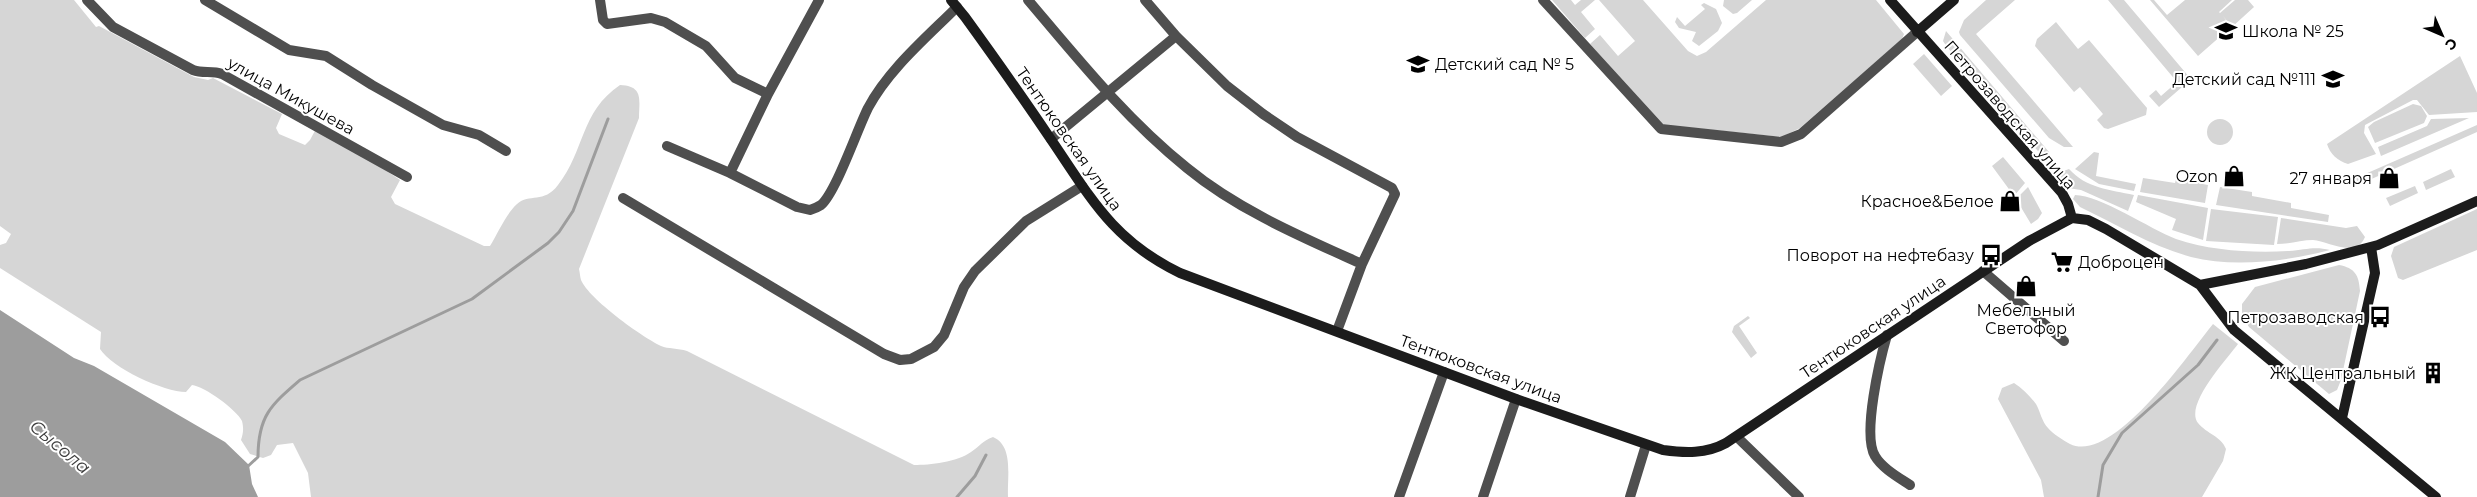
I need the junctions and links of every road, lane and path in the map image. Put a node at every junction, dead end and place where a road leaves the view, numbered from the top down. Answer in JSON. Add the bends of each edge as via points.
{"nodes":[{"id":1,"x":87,"y":0,"type":"edge"},
{"id":2,"x":205,"y":0,"type":"edge"},
{"id":3,"x":600,"y":0,"type":"edge"},
{"id":4,"x":819,"y":0,"type":"edge"},
{"id":5,"x":1028,"y":0,"type":"edge"},
{"id":6,"x":1145,"y":0,"type":"edge"},
{"id":7,"x":1543,"y":0,"type":"edge"},
{"id":8,"x":1890,"y":0,"type":"edge"},
{"id":9,"x":1954,"y":0,"type":"edge"},
{"id":10,"x":954,"y":3,"type":"edge"},
{"id":11,"x":1917,"y":32,"type":"junction"},
{"id":12,"x":1176,"y":36,"type":"junction"},
{"id":13,"x":1108,"y":93,"type":"junction"},
{"id":14,"x":768,"y":94,"type":"junction"},
{"id":15,"x":1050,"y":138,"type":"junction"},
{"id":16,"x":667,"y":146,"type":"dead end"},
{"id":17,"x":506,"y":151,"type":"dead end"},
{"id":18,"x":730,"y":173,"type":"junction"},
{"id":19,"x":407,"y":177,"type":"dead end"},
{"id":20,"x":1082,"y":186,"type":"junction"},
{"id":21,"x":623,"y":198,"type":"dead end"},
{"id":22,"x":2477,"y":202,"type":"edge"},
{"id":23,"x":2072,"y":218,"type":"junction"},
{"id":24,"x":2371,"y":247,"type":"junction"},
{"id":25,"x":1362,"y":264,"type":"junction"},
{"id":26,"x":1983,"y":272,"type":"junction"},
{"id":27,"x":2200,"y":285,"type":"junction"},
{"id":28,"x":1337,"y":331,"type":"junction"},
{"id":29,"x":1887,"y":335,"type":"junction"},
{"id":30,"x":2064,"y":341,"type":"dead end"},
{"id":31,"x":1444,"y":372,"type":"junction"},
{"id":32,"x":1516,"y":399,"type":"junction"},
{"id":33,"x":2342,"y":418,"type":"junction"},
{"id":34,"x":1737,"y":437,"type":"junction"},
{"id":35,"x":1646,"y":445,"type":"junction"},
{"id":36,"x":1910,"y":485,"type":"dead end"},
{"id":37,"x":1795,"y":495,"type":"edge"},
{"id":38,"x":1399,"y":497,"type":"edge"},
{"id":39,"x":1483,"y":497,"type":"edge"},
{"id":40,"x":1630,"y":497,"type":"edge"},
{"id":41,"x":2436,"y":497,"type":"edge"}],
"edges":[{"from":1,"to":19,"type":"street","name":"улица Микушева","via":[[113,27],[193,70],[222,74]]},
{"from":2,"to":17,"type":"street","via":[[289,50],[326,56],[443,126],[474,133]]},
{"from":3,"to":14,"type":"street","via":[[606,24],[651,18],[665,22],[706,46],[735,78]]},
{"from":4,"to":14,"type":"street"},
{"from":5,"to":13,"type":"street"},
{"from":6,"to":12,"type":"street"},
{"from":7,"to":11,"type":"street","via":[[1661,129],[1781,142],[1801,134]]},
{"from":8,"to":11,"type":"street","name":"Петрозаводская улица"},
{"from":9,"to":11,"type":"street"},
{"from":10,"to":15,"type":"street","name":"Тентюковская улица"},
{"from":10,"to":18,"type":"street","via":[[869,106],[832,190],[821,205],[810,210],[797,207]]},
{"from":11,"to":23,"type":"street","name":"Петрозаводская улица","via":[[2062,193]]},
{"from":12,"to":13,"type":"street"},
{"from":12,"to":25,"type":"street","via":[[1227,86],[1263,114],[1297,137],[1389,184],[1395,194]]},
{"from":13,"to":15,"type":"street"},
{"from":13,"to":25,"type":"street","via":[[1134,122],[1188,169],[1275,223]]},
{"from":14,"to":18,"type":"street"},
{"from":15,"to":20,"type":"street","name":"Тентюковская улица"},
{"from":16,"to":18,"type":"street"},
{"from":20,"to":21,"type":"street","via":[[1026,221],[964,287],[944,335],[934,346],[911,359],[900,360],[884,354]]},
{"from":20,"to":28,"type":"street","name":"Тентюковская улица","via":[[1119,233],[1150,258]]},
{"from":22,"to":24,"type":"street"},
{"from":23,"to":26,"type":"street","name":"Тентюковская улица","via":[[2028,241]]},
{"from":23,"to":27,"type":"street","via":[[2088,220],[2106,229]]},
{"from":24,"to":27,"type":"street"},
{"from":24,"to":33,"type":"street","via":[[2375,273]]},
{"from":25,"to":28,"type":"street"},
{"from":26,"to":29,"type":"street","name":"Тентюковская улица"},
{"from":26,"to":30,"type":"street"},
{"from":27,"to":33,"type":"street","via":[[2234,330]]},
{"from":28,"to":31,"type":"street","name":"Тентюковская улица"},
{"from":29,"to":34,"type":"street","name":"Тентюковская улица"},
{"from":29,"to":36,"type":"street","via":[[1874,394],[1870,444],[1880,464]]},
{"from":31,"to":32,"type":"street","name":"Тентюковская улица"},
{"from":31,"to":38,"type":"street"},
{"from":32,"to":35,"type":"street","name":"Тентюковская улица"},
{"from":32,"to":39,"type":"street"},
{"from":33,"to":41,"type":"street"},
{"from":34,"to":35,"type":"street","name":"Тентюковская улица","via":[[1718,447],[1691,452]]},
{"from":34,"to":37,"type":"street"},
{"from":35,"to":40,"type":"street"}]}
